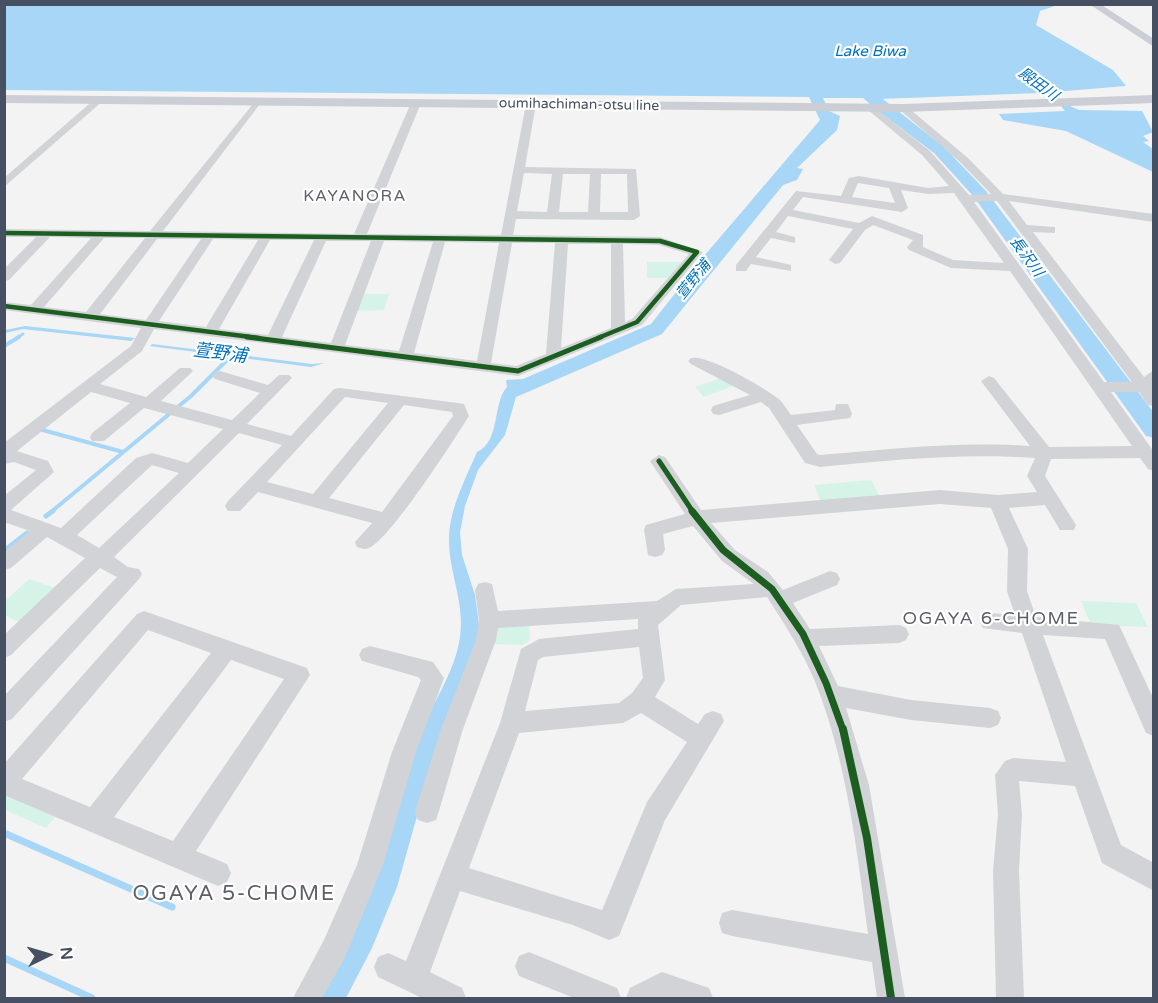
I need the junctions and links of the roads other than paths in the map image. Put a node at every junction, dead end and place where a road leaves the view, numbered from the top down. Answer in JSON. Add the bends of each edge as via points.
{"nodes":[{"id":1,"x":1093,"y":4,"type":"edge"},
{"id":2,"x":1103,"y":4,"type":"edge"},
{"id":3,"x":1154,"y":37,"type":"edge"},
{"id":4,"x":1154,"y":44,"type":"edge"},
{"id":5,"x":4,"y":99,"type":"edge"},
{"id":6,"x":1154,"y":99,"type":"edge"},
{"id":7,"x":99,"y":100,"type":"junction"},
{"id":8,"x":257,"y":102,"type":"junction"},
{"id":9,"x":416,"y":103,"type":"junction"},
{"id":10,"x":531,"y":104,"type":"junction"},
{"id":11,"x":872,"y":107,"type":"junction"},
{"id":12,"x":898,"y":108,"type":"junction"},
{"id":13,"x":944,"y":143,"type":"junction"},
{"id":14,"x":919,"y":145,"type":"junction"},
{"id":15,"x":519,"y":170,"type":"junction"},
{"id":16,"x":558,"y":170,"type":"junction"},
{"id":17,"x":596,"y":170,"type":"junction"},
{"id":18,"x":4,"y":184,"type":"edge"},
{"id":19,"x":894,"y":185,"type":"junction"},
{"id":20,"x":965,"y":196,"type":"junction"},
{"id":21,"x":997,"y":198,"type":"junction"},
{"id":22,"x":845,"y":200,"type":"junction"},
{"id":23,"x":787,"y":212,"type":"junction"},
{"id":24,"x":511,"y":215,"type":"junction"},
{"id":25,"x":1009,"y":215,"type":"junction"},
{"id":26,"x":553,"y":216,"type":"junction"},
{"id":27,"x":594,"y":216,"type":"junction"},
{"id":28,"x":980,"y":216,"type":"junction"},
{"id":29,"x":1154,"y":218,"type":"edge"},
{"id":30,"x":861,"y":227,"type":"junction"},
{"id":31,"x":1022,"y":228,"type":"junction"},
{"id":32,"x":1051,"y":230,"type":"dead end"},
{"id":33,"x":4,"y":232,"type":"edge"},
{"id":34,"x":47,"y":233,"type":"junction"},
{"id":35,"x":101,"y":234,"type":"junction"},
{"id":36,"x":154,"y":234,"type":"junction"},
{"id":37,"x":768,"y":234,"type":"junction"},
{"id":38,"x":210,"y":235,"type":"junction"},
{"id":39,"x":266,"y":236,"type":"junction"},
{"id":40,"x":322,"y":236,"type":"junction"},
{"id":41,"x":359,"y":237,"type":"junction"},
{"id":42,"x":379,"y":237,"type":"junction"},
{"id":43,"x":440,"y":238,"type":"junction"},
{"id":44,"x":507,"y":238,"type":"junction"},
{"id":45,"x":562,"y":239,"type":"junction"},
{"id":46,"x":617,"y":240,"type":"junction"},
{"id":47,"x":791,"y":240,"type":"dead end"},
{"id":48,"x":835,"y":260,"type":"dead end"},
{"id":49,"x":1028,"y":264,"type":"junction"},
{"id":50,"x":786,"y":268,"type":"dead end"},
{"id":51,"x":4,"y":277,"type":"edge"},
{"id":52,"x":4,"y":306,"type":"edge"},
{"id":53,"x":34,"y":310,"type":"junction"},
{"id":54,"x":90,"y":317,"type":"junction"},
{"id":55,"x":149,"y":325,"type":"junction"},
{"id":56,"x":618,"y":330,"type":"junction"},
{"id":57,"x":210,"y":332,"type":"junction"},
{"id":58,"x":273,"y":340,"type":"junction"},
{"id":59,"x":336,"y":348,"type":"junction"},
{"id":60,"x":405,"y":357,"type":"junction"},
{"id":61,"x":553,"y":357,"type":"junction"},
{"id":62,"x":696,"y":361,"type":"dead end"},
{"id":63,"x":483,"y":367,"type":"junction"},
{"id":64,"x":185,"y":370,"type":"dead end"},
{"id":65,"x":220,"y":376,"type":"dead end"},
{"id":66,"x":284,"y":378,"type":"dead end"},
{"id":67,"x":989,"y":381,"type":"dead end"},
{"id":68,"x":1145,"y":383,"type":"edge"},
{"id":69,"x":88,"y":386,"type":"junction"},
{"id":70,"x":1102,"y":387,"type":"junction"},
{"id":71,"x":271,"y":391,"type":"junction"},
{"id":72,"x":763,"y":396,"type":"junction"},
{"id":73,"x":400,"y":399,"type":"junction"},
{"id":74,"x":1154,"y":401,"type":"edge"},
{"id":75,"x":144,"y":403,"type":"junction"},
{"id":76,"x":842,"y":408,"type":"dead end"},
{"id":77,"x":719,"y":410,"type":"dead end"},
{"id":78,"x":787,"y":421,"type":"junction"},
{"id":79,"x":235,"y":427,"type":"junction"},
{"id":80,"x":98,"y":437,"type":"dead end"},
{"id":81,"x":294,"y":443,"type":"junction"},
{"id":82,"x":4,"y":452,"type":"edge"},
{"id":83,"x":1045,"y":453,"type":"junction"},
{"id":84,"x":4,"y":458,"type":"edge"},
{"id":85,"x":1149,"y":459,"type":"edge"},
{"id":86,"x":659,"y":461,"type":"dead end"},
{"id":87,"x":191,"y":470,"type":"junction"},
{"id":88,"x":254,"y":485,"type":"junction"},
{"id":89,"x":1050,"y":498,"type":"junction"},
{"id":90,"x":317,"y":501,"type":"junction"},
{"id":91,"x":998,"y":502,"type":"junction"},
{"id":92,"x":4,"y":506,"type":"edge"},
{"id":93,"x":234,"y":506,"type":"dead end"},
{"id":94,"x":4,"y":515,"type":"edge"},
{"id":95,"x":699,"y":517,"type":"junction"},
{"id":96,"x":386,"y":520,"type":"junction"},
{"id":97,"x":1067,"y":525,"type":"dead end"},
{"id":98,"x":45,"y":529,"type":"junction"},
{"id":99,"x":64,"y":536,"type":"junction"},
{"id":100,"x":364,"y":542,"type":"dead end"},
{"id":101,"x":655,"y":550,"type":"dead end"},
{"id":102,"x":100,"y":557,"type":"junction"},
{"id":103,"x":4,"y":563,"type":"edge"},
{"id":104,"x":830,"y":579,"type":"dead end"},
{"id":105,"x":485,"y":590,"type":"dead end"},
{"id":106,"x":775,"y":594,"type":"junction"},
{"id":107,"x":663,"y":609,"type":"junction"},
{"id":108,"x":489,"y":620,"type":"junction"},
{"id":109,"x":990,"y":622,"type":"dead end"},
{"id":110,"x":1029,"y":625,"type":"junction"},
{"id":111,"x":899,"y":634,"type":"dead end"},
{"id":112,"x":648,"y":637,"type":"junction"},
{"id":113,"x":803,"y":638,"type":"junction"},
{"id":114,"x":227,"y":649,"type":"junction"},
{"id":115,"x":4,"y":650,"type":"edge"},
{"id":116,"x":370,"y":655,"type":"dead end"},
{"id":117,"x":833,"y":695,"type":"junction"},
{"id":118,"x":640,"y":700,"type":"junction"},
{"id":119,"x":4,"y":712,"type":"edge"},
{"id":120,"x":990,"y":718,"type":"dead end"},
{"id":121,"x":511,"y":723,"type":"junction"},
{"id":122,"x":1154,"y":726,"type":"edge"},
{"id":123,"x":1083,"y":775,"type":"junction"},
{"id":124,"x":4,"y":783,"type":"edge"},
{"id":125,"x":427,"y":811,"type":"dead end"},
{"id":126,"x":95,"y":821,"type":"junction"},
{"id":127,"x":178,"y":856,"type":"junction"},
{"id":128,"x":218,"y":873,"type":"dead end"},
{"id":129,"x":453,"y":876,"type":"junction"},
{"id":130,"x":1154,"y":878,"type":"edge"},
{"id":131,"x":732,"y":923,"type":"dead end"},
{"id":132,"x":884,"y":951,"type":"junction"},
{"id":133,"x":529,"y":966,"type":"dead end"},
{"id":134,"x":307,"y":999,"type":"edge"},
{"id":135,"x":452,"y":999,"type":"edge"},
{"id":136,"x":607,"y":999,"type":"edge"},
{"id":137,"x":640,"y":999,"type":"edge"},
{"id":138,"x":699,"y":999,"type":"edge"},
{"id":139,"x":891,"y":999,"type":"edge"},
{"id":140,"x":1010,"y":999,"type":"edge"}],
"edges":[{"from":1,"to":4,"type":"main road"},
{"from":2,"to":3,"type":"main road"},
{"from":5,"to":7,"type":"main road","name":"oumihachiman-otsu line"},
{"from":6,"to":12,"type":"main road","name":"oumihachiman-otsu line"},
{"from":7,"to":8,"type":"main road","name":"oumihachiman-otsu line"},
{"from":7,"to":18,"type":"street"},
{"from":8,"to":9,"type":"main road","name":"oumihachiman-otsu line"},
{"from":8,"to":36,"type":"street"},
{"from":9,"to":10,"type":"main road","name":"oumihachiman-otsu line"},
{"from":9,"to":41,"type":"street"},
{"from":10,"to":11,"type":"main road","name":"oumihachiman-otsu line"},
{"from":10,"to":15,"type":"street"},
{"from":11,"to":12,"type":"main road","name":"oumihachiman-otsu line"},
{"from":11,"to":14,"type":"street"},
{"from":12,"to":13,"type":"street"},
{"from":13,"to":14,"type":"street"},
{"from":13,"to":21,"type":"street"},
{"from":14,"to":20,"type":"street"},
{"from":15,"to":16,"type":"street"},
{"from":15,"to":24,"type":"street"},
{"from":16,"to":17,"type":"street"},
{"from":16,"to":26,"type":"street"},
{"from":17,"to":27,"type":"street"},
{"from":17,"to":27,"type":"street","via":[[632,171],[634,216]]},
{"from":19,"to":20,"type":"street"},
{"from":19,"to":22,"type":"street","via":[[859,178],[853,180]]},
{"from":19,"to":22,"type":"street","via":[[902,208]]},
{"from":20,"to":21,"type":"street"},
{"from":20,"to":28,"type":"street"},
{"from":21,"to":25,"type":"street"},
{"from":21,"to":29,"type":"street"},
{"from":22,"to":23,"type":"street","via":[[800,193]]},
{"from":23,"to":30,"type":"street"},
{"from":23,"to":37,"type":"street"},
{"from":24,"to":26,"type":"street"},
{"from":24,"to":44,"type":"street"},
{"from":25,"to":28,"type":"street"},
{"from":25,"to":31,"type":"street"},
{"from":26,"to":27,"type":"street"},
{"from":28,"to":49,"type":"street"},
{"from":30,"to":48,"type":"street"},
{"from":30,"to":49,"type":"street","via":[[877,220],[920,238],[915,246],[951,264]]},
{"from":31,"to":32,"type":"street"},
{"from":31,"to":49,"type":"street"},
{"from":33,"to":34,"type":"street"},
{"from":34,"to":35,"type":"street"},
{"from":34,"to":51,"type":"street"},
{"from":35,"to":36,"type":"street"},
{"from":35,"to":53,"type":"street"},
{"from":36,"to":38,"type":"street"},
{"from":36,"to":54,"type":"street"},
{"from":37,"to":47,"type":"street"},
{"from":37,"to":50,"type":"street","via":[[744,264]]},
{"from":38,"to":39,"type":"street"},
{"from":38,"to":55,"type":"street"},
{"from":39,"to":40,"type":"street"},
{"from":39,"to":57,"type":"street"},
{"from":40,"to":41,"type":"street"},
{"from":40,"to":58,"type":"street"},
{"from":41,"to":42,"type":"street"},
{"from":42,"to":43,"type":"street"},
{"from":42,"to":59,"type":"street"},
{"from":43,"to":44,"type":"street"},
{"from":43,"to":60,"type":"street"},
{"from":44,"to":45,"type":"street"},
{"from":44,"to":63,"type":"street"},
{"from":45,"to":46,"type":"street"},
{"from":45,"to":61,"type":"street"},
{"from":46,"to":56,"type":"street"},
{"from":46,"to":56,"type":"street","via":[[660,241],[697,252],[637,322]]},
{"from":49,"to":68,"type":"street"},
{"from":49,"to":70,"type":"street"},
{"from":52,"to":53,"type":"street"},
{"from":53,"to":54,"type":"street"},
{"from":54,"to":55,"type":"street"},
{"from":55,"to":57,"type":"street"},
{"from":55,"to":69,"type":"street","via":[[137,348]]},
{"from":56,"to":61,"type":"street"},
{"from":57,"to":58,"type":"street"},
{"from":58,"to":59,"type":"street"},
{"from":59,"to":60,"type":"street"},
{"from":60,"to":63,"type":"street"},
{"from":61,"to":63,"type":"street","via":[[518,371]]},
{"from":62,"to":72,"type":"street"},
{"from":64,"to":75,"type":"street"},
{"from":65,"to":71,"type":"street"},
{"from":66,"to":71,"type":"street"},
{"from":67,"to":83,"type":"street"},
{"from":68,"to":70,"type":"street"},
{"from":68,"to":74,"type":"street"},
{"from":69,"to":75,"type":"street"},
{"from":69,"to":82,"type":"street"},
{"from":70,"to":85,"type":"street"},
{"from":71,"to":79,"type":"street"},
{"from":72,"to":77,"type":"street"},
{"from":72,"to":78,"type":"street","via":[[775,404]]},
{"from":73,"to":81,"type":"street","via":[[340,393]]},
{"from":73,"to":90,"type":"street"},
{"from":73,"to":96,"type":"street","via":[[458,408],[461,416]]},
{"from":75,"to":79,"type":"street"},
{"from":75,"to":80,"type":"street"},
{"from":76,"to":78,"type":"street","via":[[844,414]]},
{"from":78,"to":83,"type":"street","via":[[811,459],[820,461],[994,449]]},
{"from":79,"to":81,"type":"street"},
{"from":79,"to":87,"type":"street"},
{"from":81,"to":88,"type":"street"},
{"from":83,"to":85,"type":"street"},
{"from":83,"to":89,"type":"street","via":[[1036,476]]},
{"from":84,"to":92,"type":"street","via":[[15,456],[42,465],[45,472]]},
{"from":86,"to":95,"type":"street"},
{"from":87,"to":99,"type":"street","via":[[152,459],[142,462]]},
{"from":87,"to":102,"type":"street","via":[[119,543]]},
{"from":88,"to":90,"type":"street"},
{"from":88,"to":93,"type":"street"},
{"from":89,"to":91,"type":"street"},
{"from":89,"to":97,"type":"street"},
{"from":90,"to":96,"type":"street"},
{"from":91,"to":95,"type":"street","via":[[940,497]]},
{"from":91,"to":110,"type":"street","via":[[1018,549],[1017,591]]},
{"from":94,"to":98,"type":"street"},
{"from":95,"to":101,"type":"street","via":[[653,530]]},
{"from":95,"to":106,"type":"street","via":[[724,551]]},
{"from":96,"to":100,"type":"street"},
{"from":98,"to":99,"type":"street"},
{"from":98,"to":103,"type":"street"},
{"from":99,"to":102,"type":"street"},
{"from":102,"to":115,"type":"street"},
{"from":102,"to":119,"type":"street","via":[[126,572]]},
{"from":104,"to":106,"type":"street"},
{"from":105,"to":108,"type":"street"},
{"from":106,"to":107,"type":"street","via":[[676,597]]},
{"from":106,"to":113,"type":"street"},
{"from":107,"to":108,"type":"street"},
{"from":107,"to":112,"type":"street","via":[[647,622]]},
{"from":108,"to":125,"type":"street","via":[[486,640],[452,729]]},
{"from":109,"to":110,"type":"street"},
{"from":110,"to":122,"type":"street","via":[[1112,631]]},
{"from":110,"to":123,"type":"street"},
{"from":111,"to":113,"type":"street"},
{"from":112,"to":118,"type":"street","via":[[654,680]]},
{"from":112,"to":121,"type":"street","via":[[539,648],[529,655]]},
{"from":113,"to":117,"type":"street"},
{"from":114,"to":124,"type":"street","via":[[144,620]]},
{"from":114,"to":126,"type":"street"},
{"from":114,"to":127,"type":"street","via":[[299,675]]},
{"from":116,"to":134,"type":"street","via":[[425,669],[433,678],[404,752],[370,865],[334,950]]},
{"from":117,"to":120,"type":"street","via":[[911,710]]},
{"from":117,"to":132,"type":"street","via":[[857,775]]},
{"from":118,"to":121,"type":"street","via":[[623,713]]},
{"from":118,"to":129,"type":"street","via":[[707,730],[656,811],[609,926]]},
{"from":121,"to":129,"type":"street"},
{"from":123,"to":130,"type":"street","via":[[1111,854]]},
{"from":123,"to":140,"type":"street","via":[[1013,769],[1007,775]]},
{"from":124,"to":126,"type":"street"},
{"from":126,"to":127,"type":"street"},
{"from":127,"to":128,"type":"street"},
{"from":129,"to":135,"type":"street","via":[[401,973]]},
{"from":131,"to":132,"type":"street"},
{"from":132,"to":139,"type":"street"},
{"from":133,"to":136,"type":"street"},
{"from":137,"to":138,"type":"street","via":[[662,986]]}]}
